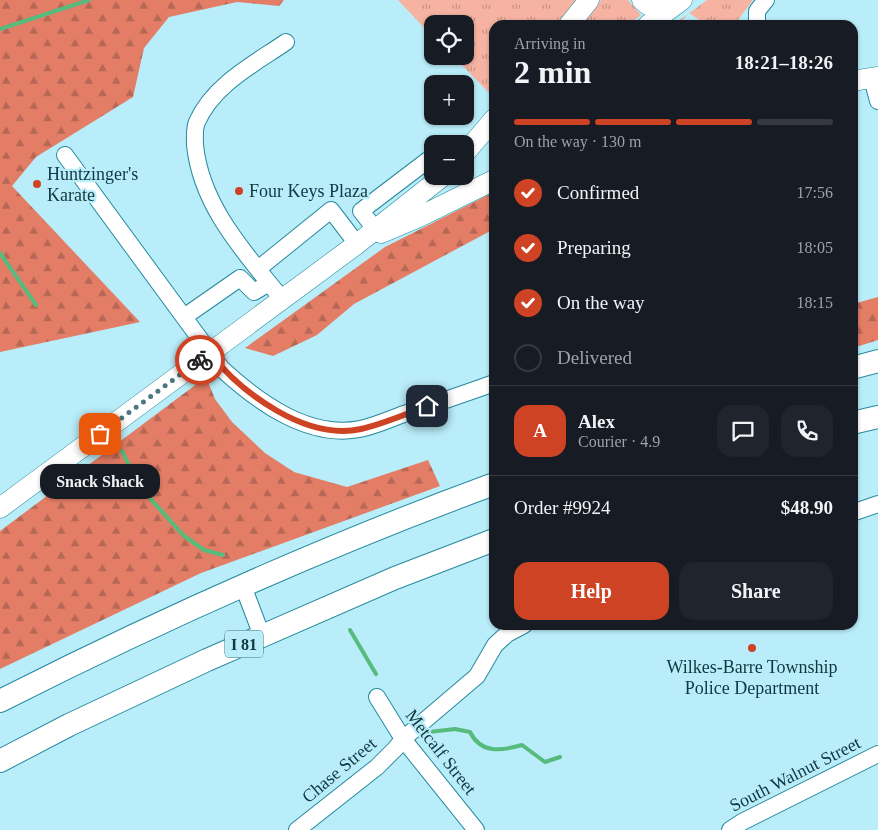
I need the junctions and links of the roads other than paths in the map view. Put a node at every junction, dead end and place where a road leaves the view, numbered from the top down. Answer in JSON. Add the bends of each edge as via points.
{"nodes":[{"id":1,"x":589,"y":0,"type":"edge"},
{"id":2,"x":642,"y":0,"type":"edge"},
{"id":3,"x":674,"y":0,"type":"edge"},
{"id":4,"x":682,"y":0,"type":"edge"},
{"id":5,"x":766,"y":0,"type":"edge"},
{"id":6,"x":573,"y":20,"type":"edge"},
{"id":7,"x":655,"y":20,"type":"edge"},
{"id":8,"x":757,"y":20,"type":"edge"},
{"id":9,"x":286,"y":42,"type":"dead end"},
{"id":10,"x":867,"y":78,"type":"edge"},
{"id":11,"x":878,"y":101,"type":"edge"},
{"id":12,"x":489,"y":125,"type":"edge"},
{"id":13,"x":474,"y":142,"type":"edge"},
{"id":14,"x":489,"y":143,"type":"edge"},
{"id":15,"x":474,"y":153,"type":"edge"},
{"id":16,"x":64,"y":155,"type":"dead end"},
{"id":17,"x":424,"y":163,"type":"edge"},
{"id":18,"x":489,"y":182,"type":"edge"},
{"id":19,"x":432,"y":185,"type":"edge"},
{"id":20,"x":377,"y":232,"type":"junction"},
{"id":21,"x":356,"y":244,"type":"junction"},
{"id":22,"x":258,"y":269,"type":"junction"},
{"id":23,"x":268,"y":283,"type":"junction"},
{"id":24,"x":282,"y":299,"type":"junction"},
{"id":25,"x":184,"y":317,"type":"junction"},
{"id":26,"x":210,"y":353,"type":"junction"},
{"id":27,"x":878,"y":361,"type":"edge"},
{"id":28,"x":858,"y":366,"type":"edge"},
{"id":29,"x":489,"y":386,"type":"edge"},
{"id":30,"x":878,"y":416,"type":"edge"},
{"id":31,"x":858,"y":421,"type":"edge"},
{"id":32,"x":489,"y":486,"type":"edge"},
{"id":33,"x":878,"y":504,"type":"edge"},
{"id":34,"x":0,"y":508,"type":"edge"},
{"id":35,"x":858,"y":510,"type":"edge"},
{"id":36,"x":489,"y":542,"type":"edge"},
{"id":37,"x":243,"y":586,"type":"junction"},
{"id":38,"x":515,"y":630,"type":"edge"},
{"id":39,"x":262,"y":636,"type":"junction"},
{"id":40,"x":377,"y":697,"type":"dead end"},
{"id":41,"x":0,"y":701,"type":"edge"},
{"id":42,"x":403,"y":738,"type":"junction"},
{"id":43,"x":878,"y":754,"type":"edge"},
{"id":44,"x":0,"y":760,"type":"edge"},
{"id":45,"x":297,"y":830,"type":"edge"},
{"id":46,"x":476,"y":830,"type":"edge"},
{"id":47,"x":730,"y":830,"type":"edge"}],
"edges":[{"from":1,"to":6,"type":"main road"},
{"from":2,"to":3,"type":"main road","via":[[648,5]]},
{"from":4,"to":7,"type":"main road"},
{"from":5,"to":8,"type":"street","via":[[757,11]]},
{"from":9,"to":22,"type":"street","via":[[228,82],[209,102],[196,124],[197,161],[217,212]]},
{"from":10,"to":11,"type":"street"},
{"from":12,"to":13,"type":"main road"},
{"from":14,"to":15,"type":"main road"},
{"from":16,"to":25,"type":"street"},
{"from":17,"to":20,"type":"street","via":[[361,211]]},
{"from":18,"to":20,"type":"main road","via":[[419,217]]},
{"from":19,"to":20,"type":"main road"},
{"from":20,"to":21,"type":"main road"},
{"from":21,"to":22,"type":"street","via":[[331,210]]},
{"from":21,"to":24,"type":"main road"},
{"from":22,"to":23,"type":"street"},
{"from":23,"to":24,"type":"street"},
{"from":23,"to":25,"type":"street","via":[[254,292],[240,278]]},
{"from":24,"to":26,"type":"main road"},
{"from":25,"to":26,"type":"street"},
{"from":26,"to":29,"type":"street","via":[[240,386],[276,410],[334,430],[360,429]]},
{"from":26,"to":34,"type":"main road"},
{"from":27,"to":28,"type":"highway"},
{"from":30,"to":31,"type":"highway"},
{"from":32,"to":37,"type":"highway"},
{"from":33,"to":35,"type":"street"},
{"from":36,"to":39,"type":"highway","number":"I 81","via":[[395,578]]},
{"from":37,"to":39,"type":"street"},
{"from":37,"to":41,"type":"highway"},
{"from":38,"to":42,"type":"street","name":"Chase Street","via":[[496,645],[477,676]]},
{"from":39,"to":44,"type":"highway","number":"I 81"},
{"from":40,"to":42,"type":"street","name":"Metcalf Street"},
{"from":42,"to":45,"type":"street","name":"Chase Street","via":[[377,767]]},
{"from":42,"to":46,"type":"street","name":"Metcalf Street"},
{"from":43,"to":47,"type":"street","name":"South Walnut Street"}]}
